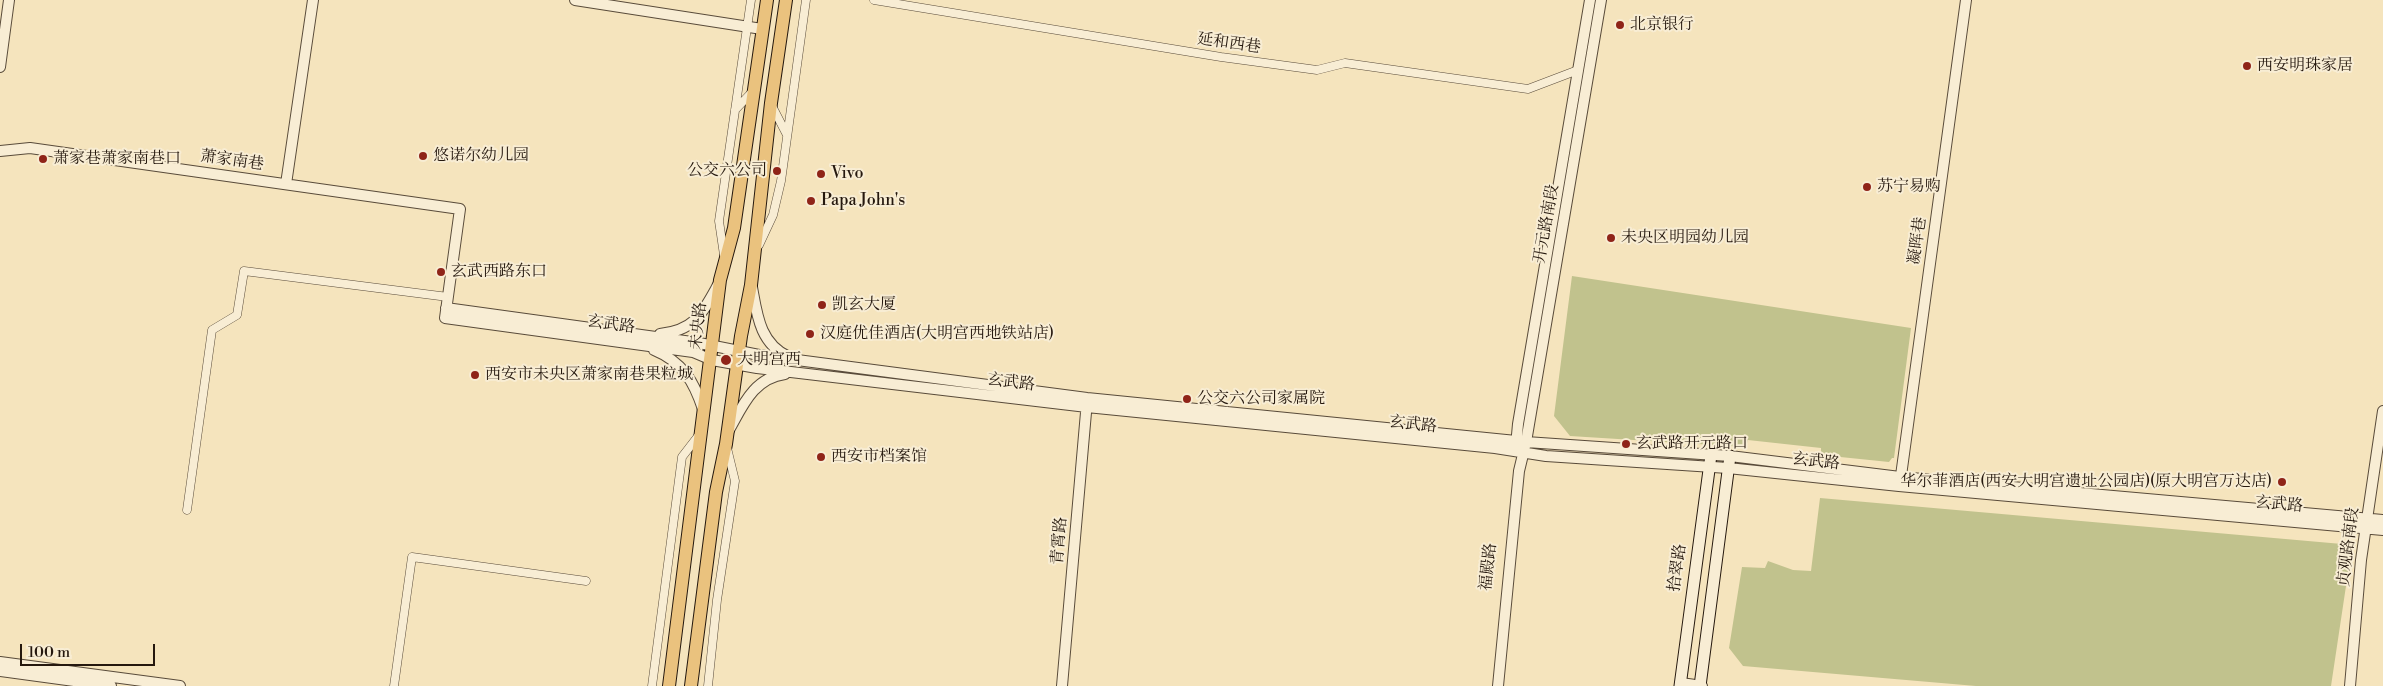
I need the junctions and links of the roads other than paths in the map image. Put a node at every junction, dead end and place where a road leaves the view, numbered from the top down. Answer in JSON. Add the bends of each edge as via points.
{"nodes":[{"id":1,"x":9,"y":0,"type":"edge"},
{"id":2,"x":313,"y":0,"type":"edge"},
{"id":3,"x":575,"y":0,"type":"edge"},
{"id":4,"x":751,"y":0,"type":"edge"},
{"id":5,"x":760,"y":0,"type":"edge"},
{"id":6,"x":767,"y":0,"type":"edge"},
{"id":7,"x":787,"y":0,"type":"edge"},
{"id":8,"x":806,"y":0,"type":"edge"},
{"id":9,"x":874,"y":0,"type":"edge"},
{"id":10,"x":1590,"y":0,"type":"edge"},
{"id":11,"x":1601,"y":0,"type":"edge"},
{"id":12,"x":1963,"y":0,"type":"edge"},
{"id":13,"x":763,"y":25,"type":"junction"},
{"id":14,"x":747,"y":26,"type":"junction"},
{"id":15,"x":0,"y":67,"type":"edge"},
{"id":16,"x":1578,"y":70,"type":"junction"},
{"id":17,"x":754,"y":89,"type":"junction"},
{"id":18,"x":771,"y":103,"type":"junction"},
{"id":19,"x":735,"y":111,"type":"junction"},
{"id":20,"x":787,"y":135,"type":"junction"},
{"id":21,"x":0,"y":151,"type":"edge"},
{"id":22,"x":286,"y":184,"type":"junction"},
{"id":23,"x":756,"y":251,"type":"junction"},
{"id":24,"x":724,"y":261,"type":"junction"},
{"id":25,"x":720,"y":280,"type":"junction"},
{"id":26,"x":751,"y":285,"type":"junction"},
{"id":27,"x":446,"y":308,"type":"junction"},
{"id":28,"x":644,"y":340,"type":"junction"},
{"id":29,"x":713,"y":346,"type":"junction"},
{"id":30,"x":738,"y":358,"type":"junction"},
{"id":31,"x":712,"y":360,"type":"junction"},
{"id":32,"x":802,"y":361,"type":"junction"},
{"id":33,"x":807,"y":374,"type":"junction"},
{"id":34,"x":1087,"y":402,"type":"junction"},
{"id":35,"x":2383,"y":411,"type":"edge"},
{"id":36,"x":705,"y":415,"type":"junction"},
{"id":37,"x":703,"y":430,"type":"junction"},
{"id":38,"x":727,"y":438,"type":"junction"},
{"id":39,"x":1521,"y":441,"type":"junction"},
{"id":40,"x":1520,"y":452,"type":"junction"},
{"id":41,"x":1710,"y":461,"type":"junction"},
{"id":42,"x":1729,"y":462,"type":"junction"},
{"id":43,"x":1900,"y":481,"type":"junction"},
{"id":44,"x":188,"y":510,"type":"dead end"},
{"id":45,"x":2383,"y":520,"type":"edge"},
{"id":46,"x":2367,"y":524,"type":"junction"},
{"id":47,"x":2383,"y":530,"type":"edge"},
{"id":48,"x":586,"y":580,"type":"dead end"},
{"id":49,"x":0,"y":662,"type":"edge"},
{"id":50,"x":0,"y":671,"type":"edge"},
{"id":51,"x":1680,"y":684,"type":"edge"},
{"id":52,"x":111,"y":686,"type":"edge"},
{"id":53,"x":180,"y":686,"type":"edge"},
{"id":54,"x":394,"y":686,"type":"edge"},
{"id":55,"x":652,"y":686,"type":"edge"},
{"id":56,"x":669,"y":686,"type":"edge"},
{"id":57,"x":691,"y":686,"type":"edge"},
{"id":58,"x":708,"y":686,"type":"edge"},
{"id":59,"x":1062,"y":686,"type":"edge"},
{"id":60,"x":1491,"y":686,"type":"edge"},
{"id":61,"x":1498,"y":686,"type":"edge"},
{"id":62,"x":1701,"y":686,"type":"edge"},
{"id":63,"x":2350,"y":686,"type":"edge"}],
"edges":[{"from":1,"to":15,"type":"street"},
{"from":2,"to":22,"type":"street"},
{"from":3,"to":14,"type":"street"},
{"from":4,"to":14,"type":"street"},
{"from":5,"to":13,"type":"main road"},
{"from":6,"to":13,"type":"main road","name":"未央路"},
{"from":7,"to":18,"type":"main road"},
{"from":8,"to":20,"type":"street"},
{"from":9,"to":16,"type":"street","name":"延和西巷","via":[[1317,70],[1345,63],[1528,90]]},
{"from":10,"to":16,"type":"street","name":"开元路南段"},
{"from":11,"to":39,"type":"street","name":"开元路南段"},
{"from":12,"to":43,"type":"street","name":"凝晖巷"},
{"from":13,"to":14,"type":"street"},
{"from":13,"to":17,"type":"main road","name":"未央路"},
{"from":14,"to":19,"type":"street"},
{"from":16,"to":39,"type":"street","name":"开元路南段"},
{"from":17,"to":19,"type":"street"},
{"from":17,"to":24,"type":"main road","name":"未央路","via":[[734,228]]},
{"from":18,"to":20,"type":"street"},
{"from":18,"to":23,"type":"main road"},
{"from":19,"to":24,"type":"street","via":[[719,221]]},
{"from":20,"to":23,"type":"street","via":[[774,215]]},
{"from":21,"to":22,"type":"street","name":"萧家南巷","via":[[30,148]]},
{"from":22,"to":27,"type":"street","name":"萧家南巷","via":[[460,209]]},
{"from":23,"to":26,"type":"main road"},
{"from":24,"to":25,"type":"main road","name":"未央路"},
{"from":25,"to":28,"type":"street","via":[[695,322]]},
{"from":25,"to":29,"type":"main road","name":"未央路"},
{"from":26,"to":30,"type":"main road"},
{"from":26,"to":32,"type":"street","via":[[767,339],[777,351]]},
{"from":27,"to":28,"type":"street","name":"玄武路"},
{"from":27,"to":44,"type":"street","via":[[244,271],[237,315],[212,330]]},
{"from":28,"to":29,"type":"street","name":"玄武路"},
{"from":28,"to":31,"type":"street","name":"玄武路"},
{"from":28,"to":36,"type":"street","via":[[681,366],[692,382]]},
{"from":29,"to":30,"type":"street","name":"玄武路"},
{"from":29,"to":31,"type":"main road","name":"未央路"},
{"from":30,"to":31,"type":"street","name":"玄武路"},
{"from":30,"to":32,"type":"street","name":"玄武路"},
{"from":30,"to":33,"type":"street","name":"玄武路"},
{"from":30,"to":38,"type":"main road"},
{"from":31,"to":36,"type":"main road","name":"未央路"},
{"from":32,"to":34,"type":"street","name":"玄武路"},
{"from":33,"to":34,"type":"street","name":"玄武路"},
{"from":33,"to":38,"type":"street","via":[[776,375],[762,383],[746,398]]},
{"from":34,"to":39,"type":"street","name":"玄武路"},
{"from":34,"to":40,"type":"street","name":"玄武路"},
{"from":34,"to":59,"type":"street","name":"青霄路"},
{"from":35,"to":46,"type":"street","name":"贞观路南段"},
{"from":36,"to":37,"type":"main road","name":"未央路"},
{"from":37,"to":55,"type":"street","via":[[682,457]]},
{"from":37,"to":56,"type":"main road","name":"未央路"},
{"from":38,"to":57,"type":"main road","via":[[716,492]]},
{"from":38,"to":58,"type":"street","via":[[735,480]]},
{"from":39,"to":40,"type":"street","name":"开元路南段"},
{"from":39,"to":41,"type":"street","name":"玄武路"},
{"from":40,"to":41,"type":"street","name":"玄武路","via":[[1546,456]]},
{"from":40,"to":60,"type":"street","name":"福殿路"},
{"from":40,"to":61,"type":"street","name":"福殿路"},
{"from":41,"to":42,"type":"street","name":"玄武路"},
{"from":41,"to":51,"type":"main road","name":"拾翠路"},
{"from":42,"to":43,"type":"street","name":"玄武路"},
{"from":42,"to":62,"type":"main road"},
{"from":43,"to":46,"type":"street","name":"玄武路"},
{"from":45,"to":46,"type":"street","name":"玄武路"},
{"from":46,"to":47,"type":"street","name":"玄武路"},
{"from":46,"to":63,"type":"street","name":"贞观路南段"},
{"from":48,"to":54,"type":"street","via":[[412,557]]},
{"from":49,"to":53,"type":"street"},
{"from":50,"to":52,"type":"street"},
{"from":51,"to":62,"type":"street"}]}
